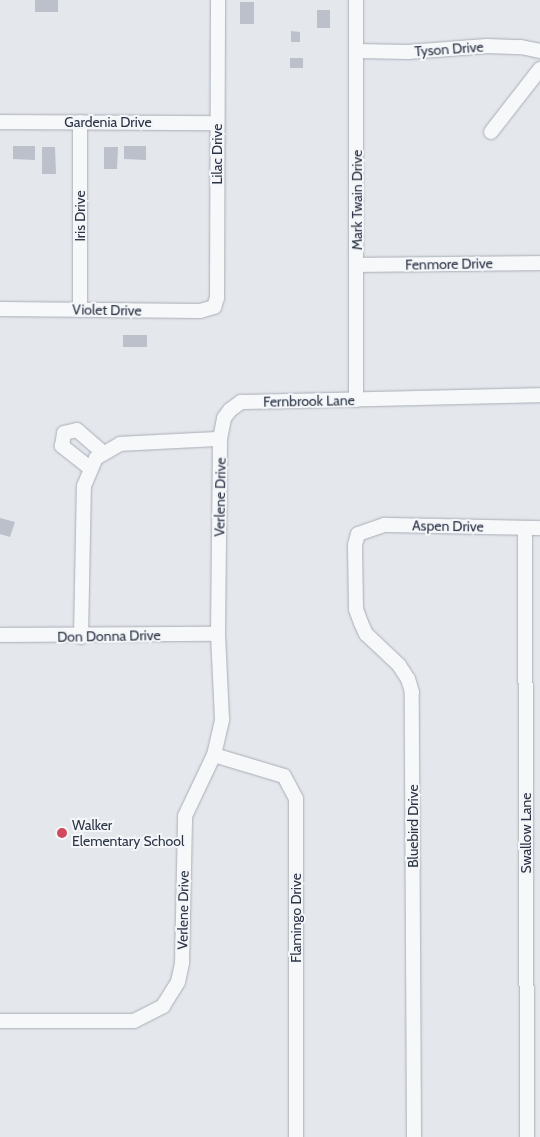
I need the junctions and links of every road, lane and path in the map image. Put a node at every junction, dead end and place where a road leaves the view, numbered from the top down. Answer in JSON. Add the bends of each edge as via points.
{"nodes":[{"id":1,"x":218,"y":0,"type":"edge"},
{"id":2,"x":356,"y":0,"type":"edge"},
{"id":3,"x":357,"y":51,"type":"junction"},
{"id":4,"x":540,"y":51,"type":"edge"},
{"id":5,"x":540,"y":69,"type":"edge"},
{"id":6,"x":0,"y":122,"type":"edge"},
{"id":7,"x":80,"y":122,"type":"junction"},
{"id":8,"x":216,"y":123,"type":"junction"},
{"id":9,"x":491,"y":132,"type":"dead end"},
{"id":10,"x":540,"y":263,"type":"edge"},
{"id":11,"x":358,"y":265,"type":"junction"},
{"id":12,"x":214,"y":307,"type":"joint"},
{"id":13,"x":0,"y":309,"type":"edge"},
{"id":14,"x":80,"y":310,"type":"junction"},
{"id":15,"x":540,"y":395,"type":"edge"},
{"id":16,"x":356,"y":400,"type":"junction"},
{"id":17,"x":220,"y":439,"type":"junction"},
{"id":18,"x":103,"y":453,"type":"junction"},
{"id":19,"x":90,"y":468,"type":"junction"},
{"id":20,"x":525,"y":528,"type":"junction"},
{"id":21,"x":540,"y":528,"type":"edge"},
{"id":22,"x":358,"y":534,"type":"joint"},
{"id":23,"x":218,"y":634,"type":"junction"},
{"id":24,"x":0,"y":636,"type":"edge"},
{"id":25,"x":81,"y":637,"type":"junction"},
{"id":26,"x":214,"y":755,"type":"junction"},
{"id":27,"x":0,"y":1021,"type":"edge"},
{"id":28,"x":296,"y":1137,"type":"edge"},
{"id":29,"x":414,"y":1137,"type":"edge"},
{"id":30,"x":527,"y":1137,"type":"edge"}],
"edges":[{"from":1,"to":8,"type":"street","name":"Lilac Drive"},
{"from":2,"to":3,"type":"street","name":"Mark Twain Drive"},
{"from":3,"to":4,"type":"street","name":"Tyson Drive","via":[[408,52],[487,46]]},
{"from":3,"to":11,"type":"street","name":"Mark Twain Drive"},
{"from":5,"to":9,"type":"street"},
{"from":6,"to":7,"type":"street","name":"Gardenia Drive"},
{"from":7,"to":8,"type":"street","name":"Gardenia Drive"},
{"from":7,"to":14,"type":"street","name":"Iris Drive"},
{"from":8,"to":12,"type":"street","name":"Lilac Drive","via":[[217,298]]},
{"from":10,"to":11,"type":"street","name":"Fenmore Drive"},
{"from":11,"to":16,"type":"street","name":"Mark Twain Drive"},
{"from":12,"to":14,"type":"street","name":"Violet Drive","via":[[200,312]]},
{"from":13,"to":14,"type":"street","name":"Violet Drive"},
{"from":15,"to":16,"type":"street","name":"Fernbrook Lane"},
{"from":16,"to":17,"type":"street","name":"Fernbrook Lane","via":[[241,402],[224,418]]},
{"from":17,"to":18,"type":"street","via":[[120,444]]},
{"from":17,"to":23,"type":"street","name":"Verlene Drive"},
{"from":18,"to":19,"type":"street"},
{"from":18,"to":19,"type":"street","via":[[77,430],[64,433],[62,446]]},
{"from":19,"to":25,"type":"street","via":[[84,486]]},
{"from":20,"to":21,"type":"street","name":"Aspen Drive"},
{"from":20,"to":22,"type":"street","name":"Aspen Drive","via":[[384,525]]},
{"from":20,"to":30,"type":"street","name":"Swallow Lane"},
{"from":22,"to":29,"type":"street","name":"Bluebird Drive","via":[[354,561],[356,610],[366,634],[399,666],[412,692]]},
{"from":23,"to":25,"type":"street","name":"Don Donna Drive"},
{"from":23,"to":26,"type":"street","name":"Verlene Drive","via":[[222,719]]},
{"from":24,"to":25,"type":"street","name":"Don Donna Drive"},
{"from":26,"to":27,"type":"street","name":"Verlene Drive","via":[[185,816],[182,964],[172,996],[163,1006],[134,1021]]},
{"from":26,"to":28,"type":"street","name":"Flamingo Drive","via":[[284,776],[296,799]]}]}
